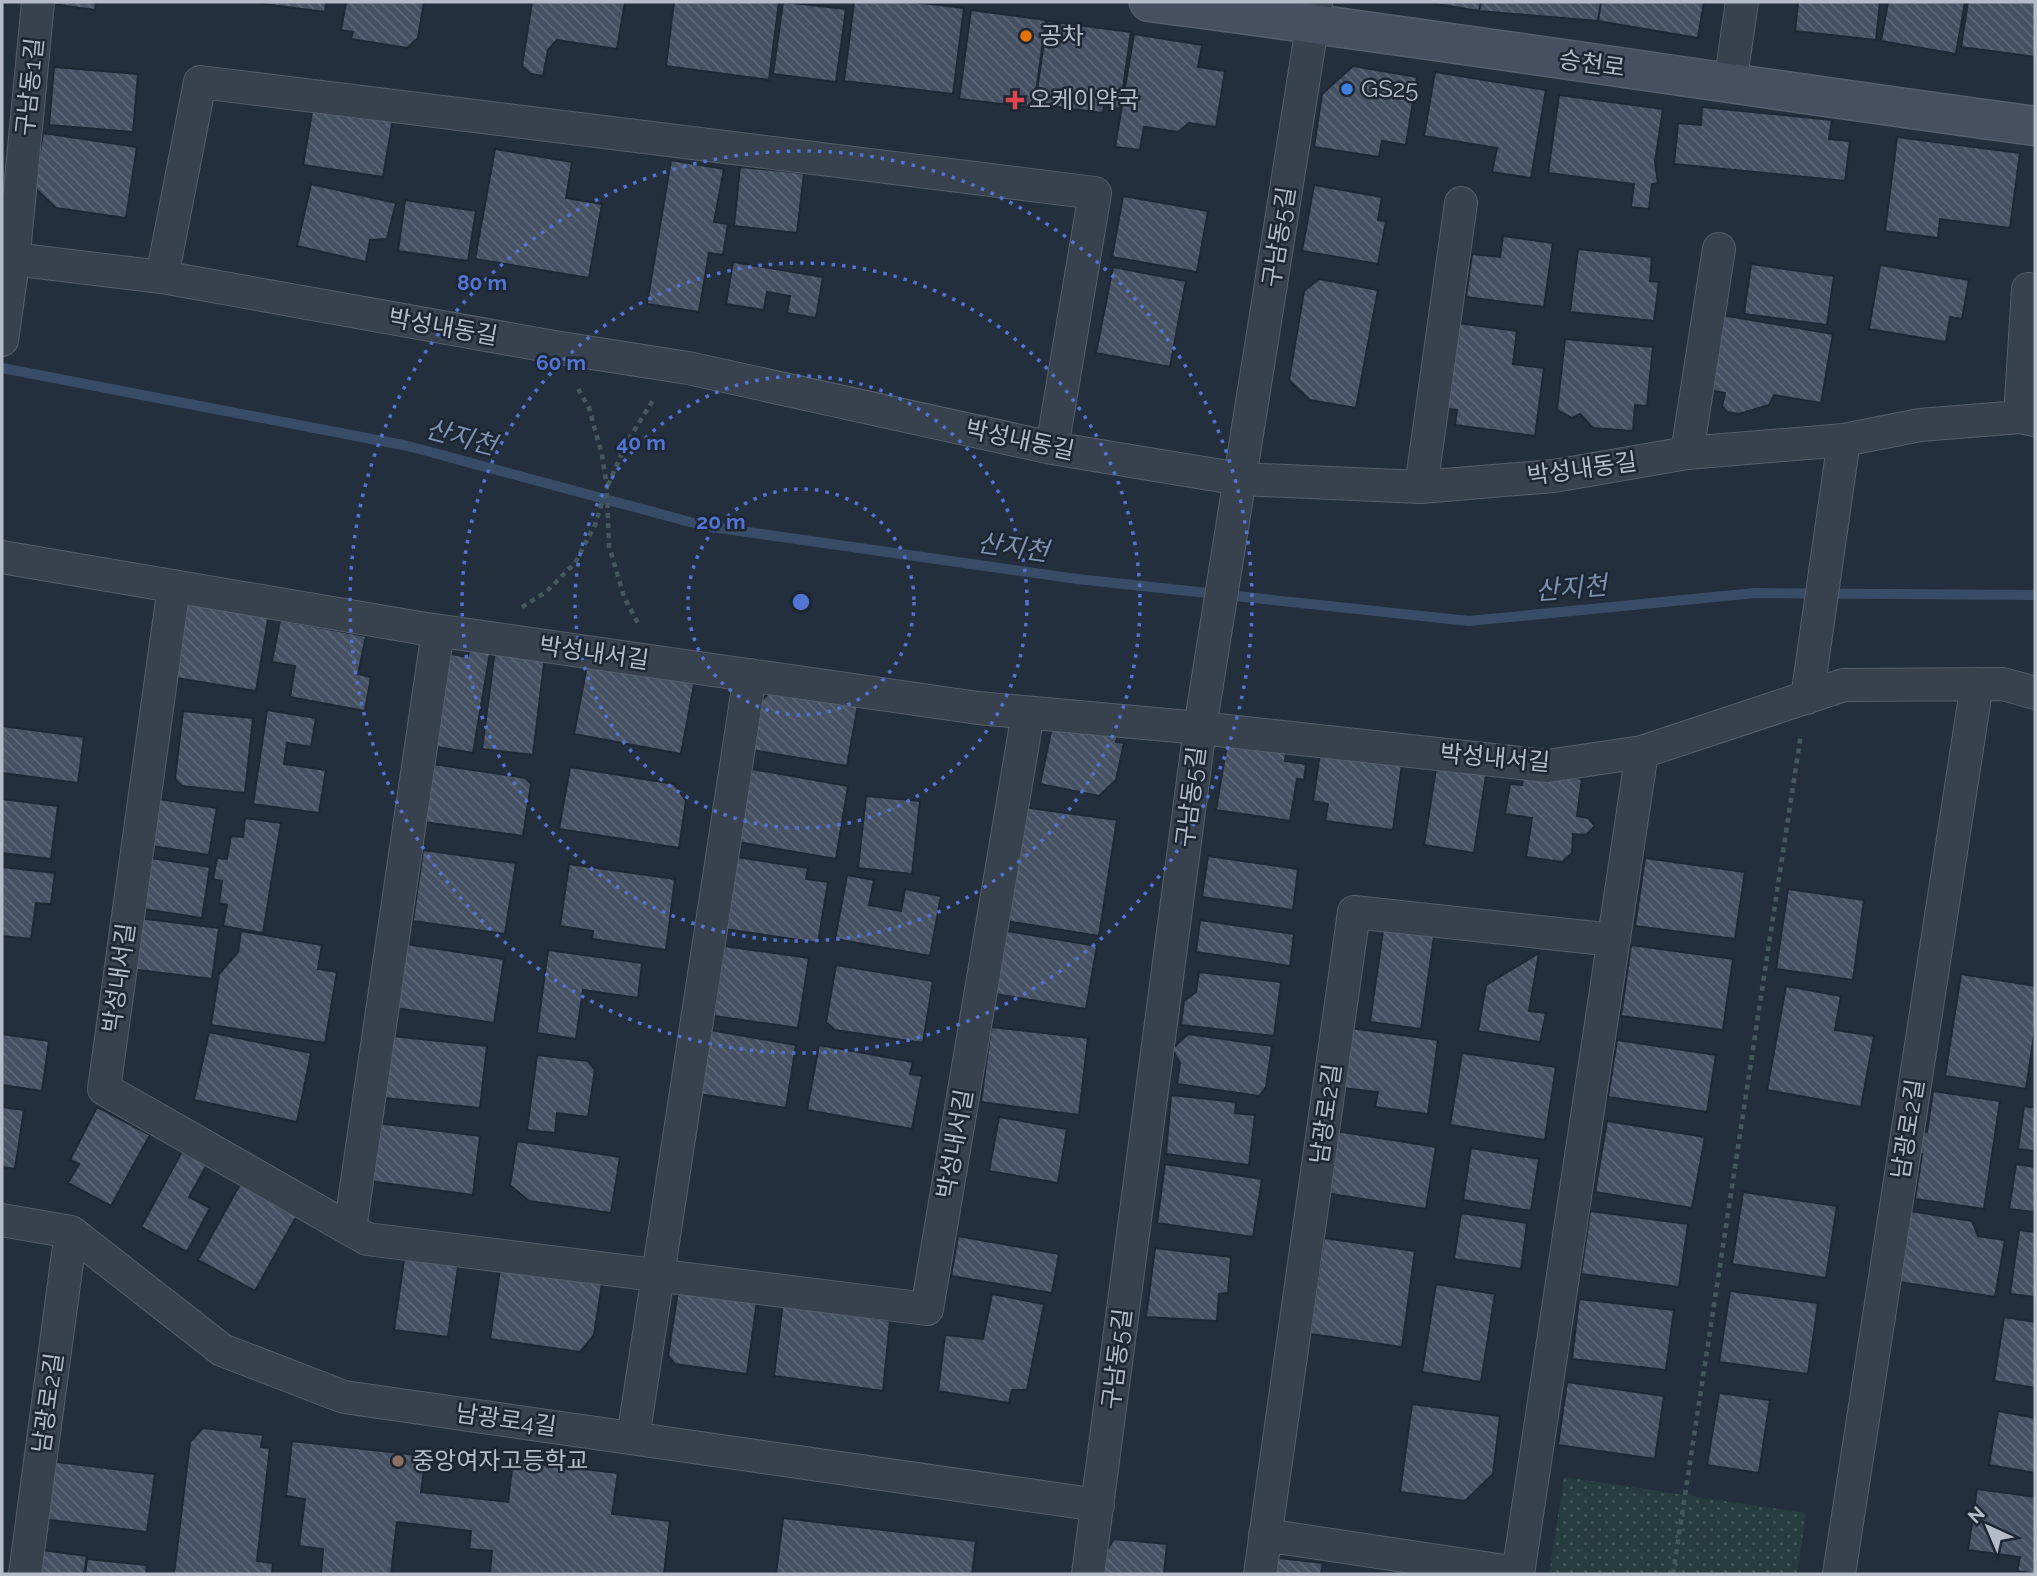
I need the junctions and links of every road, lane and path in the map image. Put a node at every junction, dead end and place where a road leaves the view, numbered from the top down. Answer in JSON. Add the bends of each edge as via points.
{"nodes":[{"id":1,"x":38,"y":2,"type":"edge"},
{"id":2,"x":1149,"y":2,"type":"edge"},
{"id":3,"x":1742,"y":2,"type":"edge"},
{"id":4,"x":1314,"y":12,"type":"edge"},
{"id":5,"x":1730,"y":84,"type":"junction"},
{"id":6,"x":2035,"y":126,"type":"edge"},
{"id":7,"x":1461,"y":203,"type":"dead end"},
{"id":8,"x":1719,"y":249,"type":"dead end"},
{"id":9,"x":9,"y":260,"type":"edge"},
{"id":10,"x":162,"y":277,"type":"junction"},
{"id":11,"x":2028,"y":289,"type":"dead end"},
{"id":12,"x":2,"y":340,"type":"edge"},
{"id":13,"x":554,"y":347,"type":"junction"},
{"id":14,"x":688,"y":368,"type":"junction"},
{"id":15,"x":2028,"y":419,"type":"edge"},
{"id":16,"x":1844,"y":439,"type":"junction"},
{"id":17,"x":1052,"y":448,"type":"junction"},
{"id":18,"x":1687,"y":453,"type":"junction"},
{"id":19,"x":1240,"y":479,"type":"junction"},
{"id":20,"x":1421,"y":486,"type":"junction"},
{"id":21,"x":607,"y":487,"type":"junction"},
{"id":22,"x":2,"y":557,"type":"edge"},
{"id":23,"x":174,"y":586,"type":"junction"},
{"id":24,"x":438,"y":631,"type":"junction"},
{"id":25,"x":477,"y":636,"type":"junction"},
{"id":26,"x":660,"y":663,"type":"junction"},
{"id":27,"x":750,"y":675,"type":"junction"},
{"id":28,"x":1977,"y":684,"type":"junction"},
{"id":29,"x":2035,"y":693,"type":"edge"},
{"id":30,"x":1807,"y":698,"type":"junction"},
{"id":31,"x":1028,"y":713,"type":"junction"},
{"id":32,"x":1200,"y":727,"type":"junction"},
{"id":33,"x":1643,"y":752,"type":"junction"},
{"id":34,"x":1614,"y":940,"type":"junction"},
{"id":35,"x":2,"y":1220,"type":"edge"},
{"id":36,"x":350,"y":1229,"type":"junction"},
{"id":37,"x":71,"y":1232,"type":"junction"},
{"id":38,"x":658,"y":1276,"type":"junction"},
{"id":39,"x":633,"y":1438,"type":"junction"},
{"id":40,"x":1098,"y":1505,"type":"junction"},
{"id":41,"x":1265,"y":1535,"type":"junction"},
{"id":42,"x":25,"y":1574,"type":"edge"},
{"id":43,"x":1088,"y":1574,"type":"edge"},
{"id":44,"x":1260,"y":1574,"type":"edge"},
{"id":45,"x":1518,"y":1574,"type":"edge"},
{"id":46,"x":1673,"y":1574,"type":"edge"},
{"id":47,"x":1839,"y":1574,"type":"edge"}],
"edges":[{"from":1,"to":9,"type":"street","name":"구남동1길"},
{"from":2,"to":4,"type":"main road","name":"승천로"},
{"from":3,"to":5,"type":"street"},
{"from":4,"to":5,"type":"main road","name":"승천로"},
{"from":4,"to":19,"type":"street","name":"구남동5길"},
{"from":5,"to":6,"type":"main road","name":"승천로"},
{"from":7,"to":20,"type":"street"},
{"from":8,"to":18,"type":"street"},
{"from":9,"to":10,"type":"street","name":"박성내동길"},
{"from":9,"to":12,"type":"street","name":"구남동1길"},
{"from":10,"to":13,"type":"street","name":"박성내동길"},
{"from":10,"to":17,"type":"street","via":[[200,82],[1095,192]]},
{"from":11,"to":15,"type":"street"},
{"from":13,"to":14,"type":"street","name":"박성내동길"},
{"from":13,"to":21,"type":"path","via":[[589,408]]},
{"from":14,"to":17,"type":"street","name":"박성내동길"},
{"from":14,"to":21,"type":"path","via":[[661,388],[627,442]]},
{"from":15,"to":16,"type":"street","name":"박성내동길","via":[[1920,425]]},
{"from":16,"to":18,"type":"street","name":"박성내동길"},
{"from":16,"to":30,"type":"street"},
{"from":17,"to":19,"type":"street","name":"박성내동길"},
{"from":18,"to":20,"type":"street","name":"박성내동길","via":[[1554,476]]},
{"from":19,"to":20,"type":"street","name":"박성내동길"},
{"from":19,"to":32,"type":"street","name":"구남동5길"},
{"from":21,"to":25,"type":"path","via":[[595,525],[575,563],[546,592]]},
{"from":21,"to":26,"type":"path","via":[[609,546],[624,597]]},
{"from":22,"to":23,"type":"street","name":"박성내서길"},
{"from":23,"to":24,"type":"street","name":"박성내서길"},
{"from":23,"to":36,"type":"street","name":"박성내서길","via":[[104,1089]]},
{"from":24,"to":25,"type":"street","name":"박성내서길"},
{"from":24,"to":36,"type":"street"},
{"from":25,"to":26,"type":"street","name":"박성내서길"},
{"from":26,"to":27,"type":"street","name":"박성내서길"},
{"from":27,"to":31,"type":"street","name":"박성내서길"},
{"from":27,"to":38,"type":"street"},
{"from":28,"to":29,"type":"street","name":"박성내서길","via":[[2003,684]]},
{"from":28,"to":30,"type":"street","name":"박성내서길","via":[[1844,685]]},
{"from":28,"to":47,"type":"street","name":"남광로2길"},
{"from":30,"to":33,"type":"street","name":"박성내서길"},
{"from":30,"to":46,"type":"path"},
{"from":31,"to":32,"type":"street","name":"박성내서길"},
{"from":31,"to":38,"type":"street","name":"박성내서길","via":[[927,1308]]},
{"from":32,"to":33,"type":"street","name":"박성내서길","via":[[1547,766]]},
{"from":32,"to":40,"type":"street","name":"구남동5길"},
{"from":33,"to":34,"type":"street"},
{"from":34,"to":41,"type":"street","name":"남광로2길","via":[[1354,912]]},
{"from":34,"to":45,"type":"street"},
{"from":35,"to":37,"type":"street","name":"남광로4길"},
{"from":36,"to":38,"type":"street","name":"박성내서길","via":[[367,1239]]},
{"from":37,"to":39,"type":"street","name":"남광로4길","via":[[222,1350],[344,1397]]},
{"from":37,"to":42,"type":"street","name":"남광로2길"},
{"from":38,"to":39,"type":"street"},
{"from":39,"to":40,"type":"street","name":"남광로4길"},
{"from":40,"to":43,"type":"street","name":"구남동5길"},
{"from":41,"to":44,"type":"street","name":"남광로2길"},
{"from":41,"to":45,"type":"street"}]}
